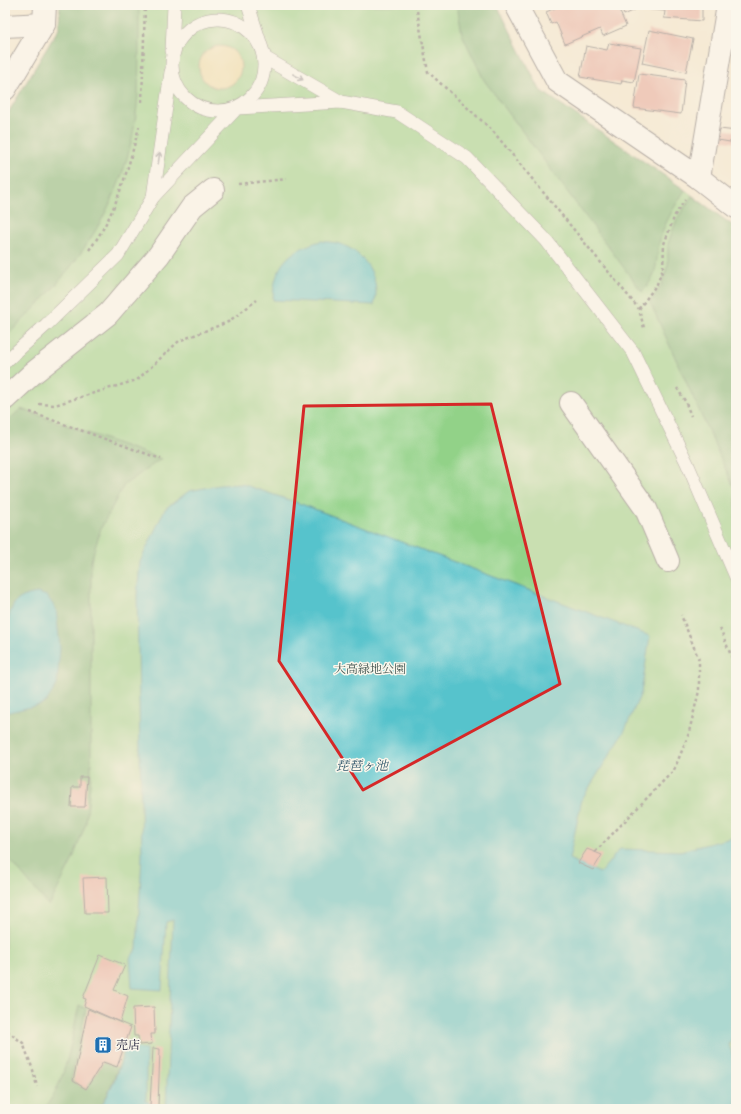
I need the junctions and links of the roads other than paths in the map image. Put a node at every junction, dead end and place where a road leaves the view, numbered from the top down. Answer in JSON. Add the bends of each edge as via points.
{"nodes":[{"id":1,"x":174,"y":5,"type":"edge"},
{"id":2,"x":248,"y":5,"type":"edge"},
{"id":3,"x":516,"y":5,"type":"edge"},
{"id":4,"x":728,"y":5,"type":"edge"},
{"id":5,"x":45,"y":14,"type":"edge"},
{"id":6,"x":5,"y":26,"type":"edge"},
{"id":7,"x":265,"y":58,"type":"junction"},
{"id":8,"x":172,"y":67,"type":"junction"},
{"id":9,"x":5,"y":89,"type":"edge"},
{"id":10,"x":341,"y":102,"type":"junction"},
{"id":11,"x":237,"y":108,"type":"junction"},
{"id":12,"x":699,"y":178,"type":"junction"},
{"id":13,"x":213,"y":190,"type":"road end"},
{"id":14,"x":153,"y":197,"type":"junction"},
{"id":15,"x":736,"y":207,"type":"edge"},
{"id":16,"x":5,"y":362,"type":"edge"},
{"id":17,"x":5,"y":399,"type":"edge"},
{"id":18,"x":571,"y":403,"type":"dead end"},
{"id":19,"x":668,"y":560,"type":"dead end"},
{"id":20,"x":736,"y":577,"type":"edge"}],
"edges":[{"from":1,"to":8,"type":"lane"},
{"from":2,"to":7,"type":"lane"},
{"from":3,"to":12,"type":"street","via":[[557,81]]},
{"from":4,"to":12,"type":"street"},
{"from":5,"to":6,"type":"street"},
{"from":5,"to":9,"type":"street"},
{"from":7,"to":8,"type":"lane","via":[[250,30],[236,22],[206,20],[191,27],[180,38],[174,52]]},
{"from":7,"to":10,"type":"lane","one_way":true},
{"from":7,"to":11,"type":"lane","via":[[259,88],[250,100]]},
{"from":8,"to":11,"type":"lane","via":[[175,82],[182,95],[194,105],[223,112]]},
{"from":14,"to":8,"type":"lane","one_way":true},
{"from":10,"to":11,"type":"lane"},
{"from":10,"to":20,"type":"lane","via":[[398,112],[467,158],[546,240],[633,352],[687,463]]},
{"from":11,"to":14,"type":"lane"},
{"from":12,"to":15,"type":"street"},
{"from":13,"to":17,"type":"street","via":[[192,208],[159,255],[108,314],[32,374]]},
{"from":14,"to":16,"type":"lane","via":[[118,255]]},
{"from":18,"to":19,"type":"street","via":[[646,509]]}]}
